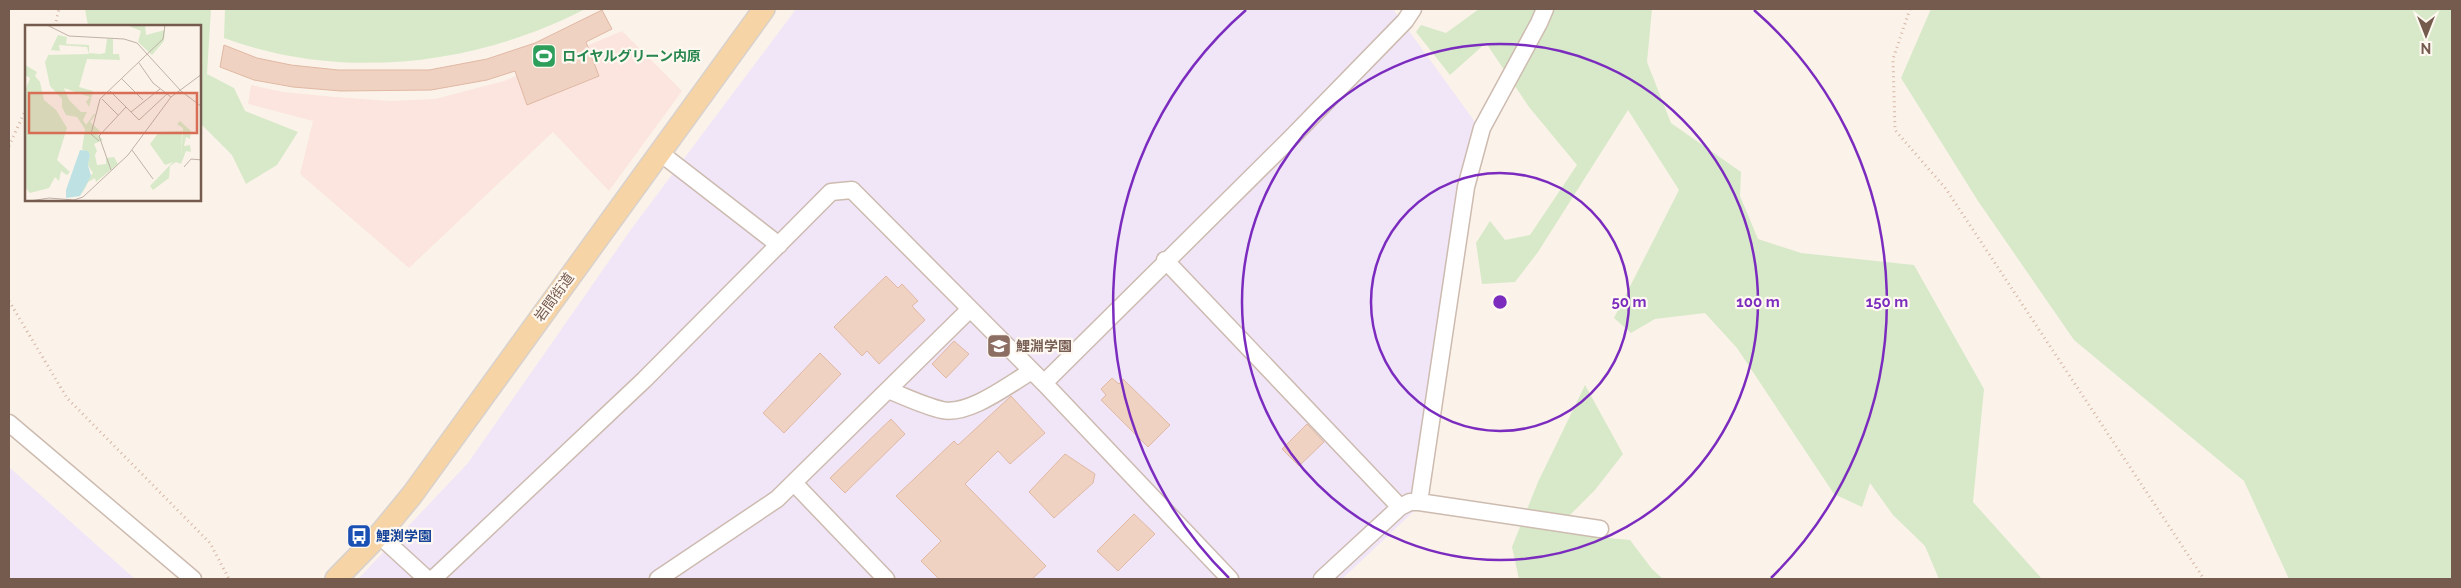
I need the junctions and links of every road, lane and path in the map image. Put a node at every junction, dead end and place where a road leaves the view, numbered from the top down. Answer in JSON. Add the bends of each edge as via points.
{"nodes":[{"id":1,"x":59,"y":9,"type":"edge"},
{"id":2,"x":764,"y":9,"type":"edge"},
{"id":3,"x":1545,"y":9,"type":"edge"},
{"id":4,"x":1910,"y":9,"type":"edge"},
{"id":5,"x":1409,"y":15,"type":"edge"},
{"id":6,"x":55,"y":25,"type":"edge"},
{"id":7,"x":25,"y":112,"type":"edge"},
{"id":8,"x":9,"y":146,"type":"edge"},
{"id":9,"x":660,"y":152,"type":"junction"},
{"id":10,"x":779,"y":245,"type":"junction"},
{"id":11,"x":1165,"y":260,"type":"junction"},
{"id":12,"x":9,"y":301,"type":"edge"},
{"id":13,"x":970,"y":309,"type":"junction"},
{"id":14,"x":1032,"y":371,"type":"junction"},
{"id":15,"x":1044,"y":383,"type":"junction"},
{"id":16,"x":888,"y":390,"type":"junction"},
{"id":17,"x":9,"y":424,"type":"edge"},
{"id":18,"x":794,"y":483,"type":"junction"},
{"id":19,"x":1419,"y":502,"type":"junction"},
{"id":20,"x":1400,"y":507,"type":"junction"},
{"id":21,"x":1600,"y":529,"type":"dead end"},
{"id":22,"x":379,"y":535,"type":"junction"},
{"id":23,"x":194,"y":579,"type":"edge"},
{"id":24,"x":229,"y":579,"type":"edge"},
{"id":25,"x":336,"y":579,"type":"edge"},
{"id":26,"x":426,"y":579,"type":"edge"},
{"id":27,"x":432,"y":579,"type":"edge"},
{"id":28,"x":658,"y":579,"type":"edge"},
{"id":29,"x":886,"y":579,"type":"edge"},
{"id":30,"x":1230,"y":579,"type":"edge"},
{"id":31,"x":1322,"y":579,"type":"edge"},
{"id":32,"x":2204,"y":579,"type":"edge"}],
"edges":[{"from":1,"to":6,"type":"path"},
{"from":2,"to":9,"type":"main road","name":"岩間街道"},
{"from":3,"to":19,"type":"street","via":[[1482,128],[1466,187]]},
{"from":4,"to":32,"type":"path","via":[[1893,59],[1895,130],[1946,189]]},
{"from":5,"to":11,"type":"street","via":[[1290,139]]},
{"from":7,"to":8,"type":"path"},
{"from":9,"to":10,"type":"street"},
{"from":9,"to":22,"type":"main road","name":"岩間街道","via":[[443,453]]},
{"from":10,"to":13,"type":"street","via":[[831,192],[852,190]]},
{"from":10,"to":27,"type":"street","via":[[644,380]]},
{"from":11,"to":15,"type":"street"},
{"from":11,"to":20,"type":"street"},
{"from":12,"to":24,"type":"path","via":[[68,398],[210,543]]},
{"from":13,"to":14,"type":"street"},
{"from":13,"to":16,"type":"street"},
{"from":14,"to":15,"type":"street"},
{"from":14,"to":16,"type":"street","via":[[969,408],[956,411],[943,410]]},
{"from":15,"to":30,"type":"street"},
{"from":16,"to":18,"type":"street"},
{"from":17,"to":23,"type":"street"},
{"from":18,"to":28,"type":"street","via":[[760,511]]},
{"from":18,"to":29,"type":"street"},
{"from":19,"to":20,"type":"street"},
{"from":19,"to":21,"type":"street"},
{"from":20,"to":31,"type":"street"},
{"from":22,"to":25,"type":"main road","name":"岩間街道"},
{"from":22,"to":26,"type":"street"}]}
